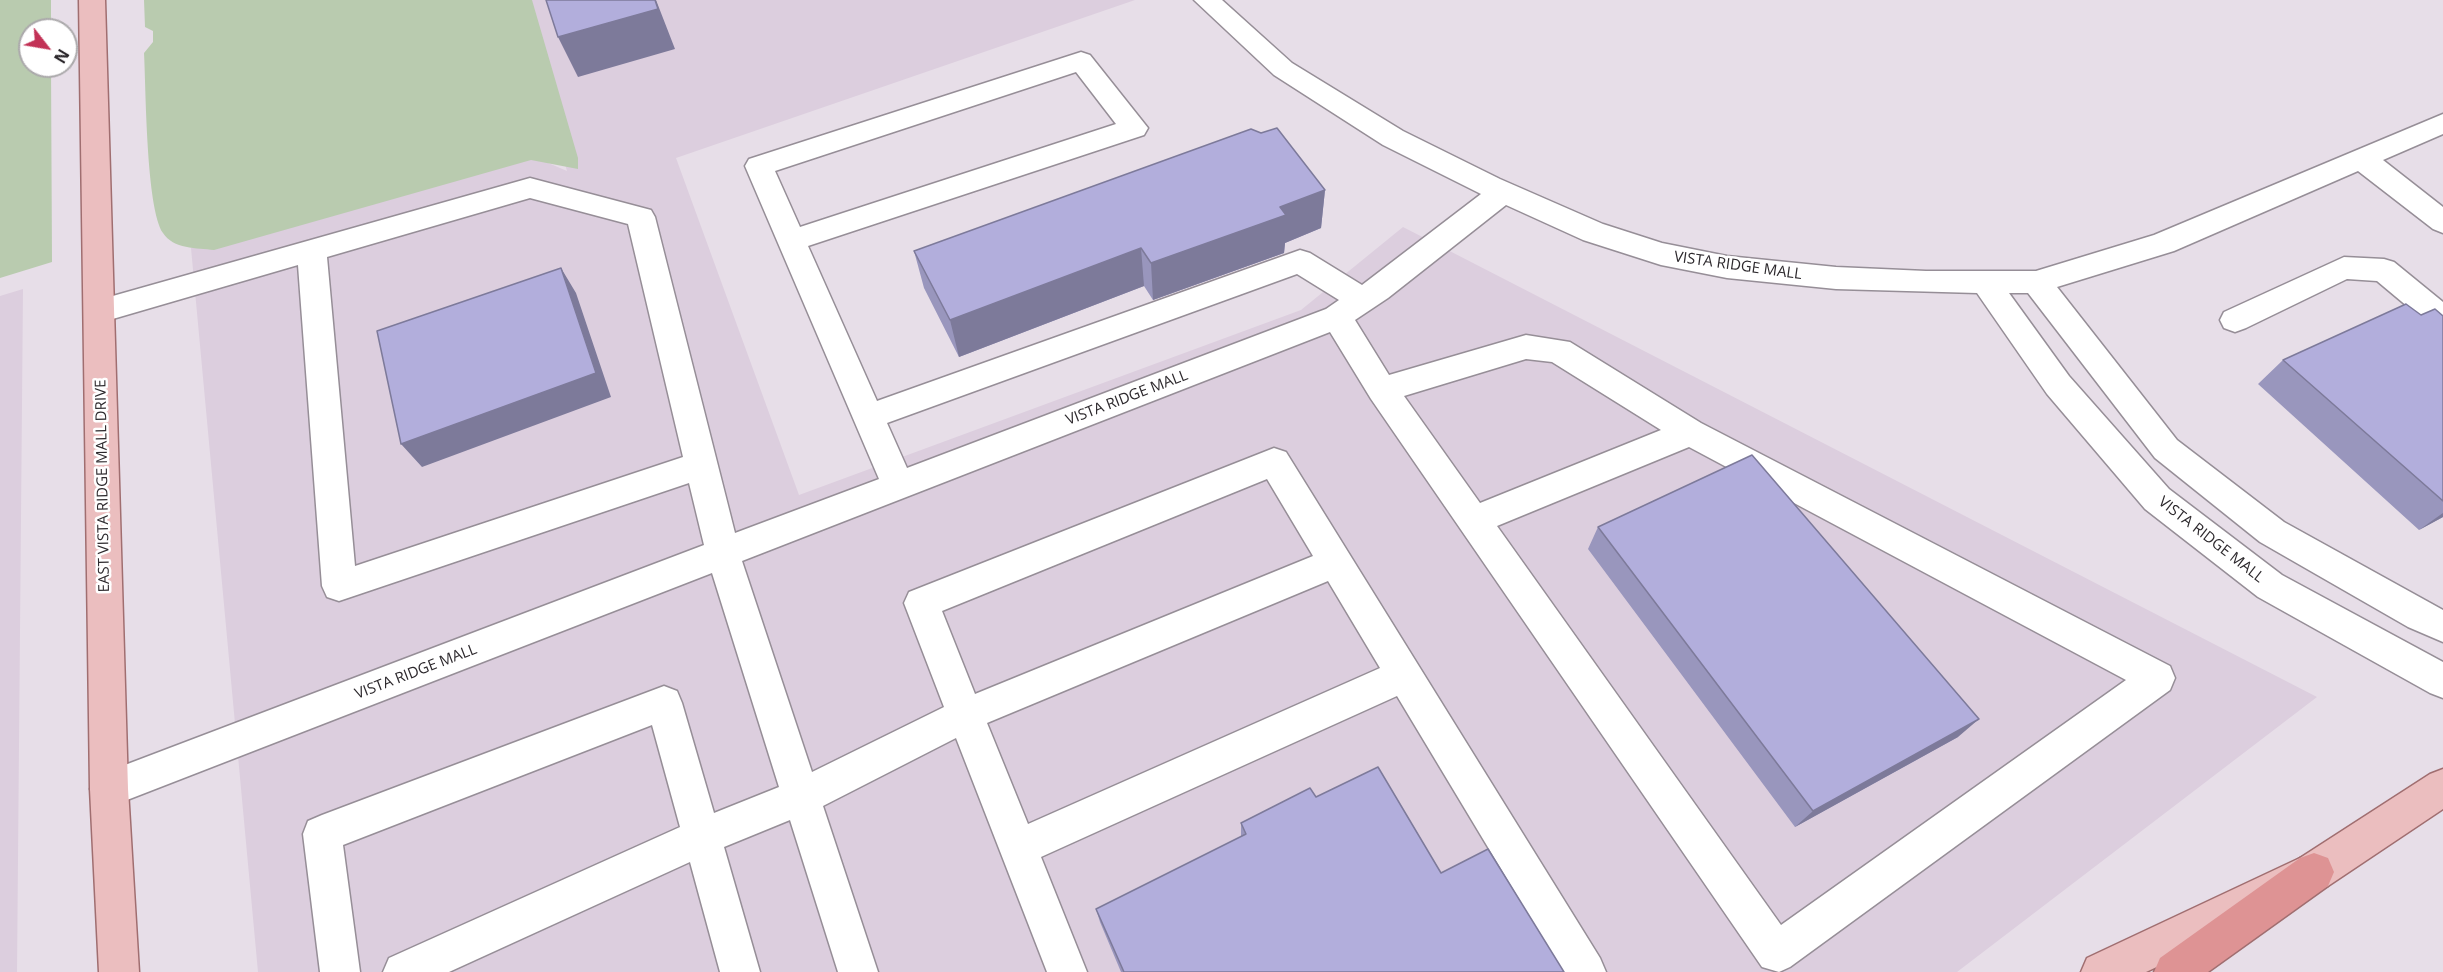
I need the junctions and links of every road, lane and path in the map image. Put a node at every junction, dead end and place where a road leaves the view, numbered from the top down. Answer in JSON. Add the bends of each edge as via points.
{"nodes":[{"id":1,"x":92,"y":0,"type":"edge"},
{"id":2,"x":1207,"y":0,"type":"edge"},
{"id":3,"x":2443,"y":123,"type":"edge"},
{"id":4,"x":2361,"y":159,"type":"junction"},
{"id":5,"x":1503,"y":192,"type":"junction"},
{"id":6,"x":2443,"y":222,"type":"edge"},
{"id":7,"x":791,"y":242,"type":"junction"},
{"id":8,"x":312,"y":250,"type":"junction"},
{"id":9,"x":1985,"y":282,"type":"junction"},
{"id":10,"x":2036,"y":282,"type":"junction"},
{"id":11,"x":1350,"y":308,"type":"junction"},
{"id":12,"x":99,"y":311,"type":"junction"},
{"id":13,"x":2443,"y":319,"type":"edge"},
{"id":14,"x":2235,"y":320,"type":"dead end"},
{"id":15,"x":1382,"y":390,"type":"junction"},
{"id":16,"x":868,"y":417,"type":"junction"},
{"id":17,"x":1690,"y":432,"type":"junction"},
{"id":18,"x":701,"y":465,"type":"junction"},
{"id":19,"x":899,"y":487,"type":"junction"},
{"id":20,"x":1473,"y":521,"type":"junction"},
{"id":21,"x":723,"y":555,"type":"junction"},
{"id":22,"x":1335,"y":562,"type":"junction"},
{"id":23,"x":2443,"y":626,"type":"edge"},
{"id":24,"x":1404,"y":675,"type":"junction"},
{"id":25,"x":2443,"y":681,"type":"edge"},
{"id":26,"x":965,"y":715,"type":"junction"},
{"id":27,"x":2443,"y":788,"type":"edge"},
{"id":28,"x":109,"y":789,"type":"junction"},
{"id":29,"x":801,"y":797,"type":"junction"},
{"id":30,"x":702,"y":837,"type":"junction"},
{"id":31,"x":1018,"y":848,"type":"junction"},
{"id":32,"x":2314,"y":872,"type":"junction"},
{"id":33,"x":119,"y":972,"type":"edge"},
{"id":34,"x":340,"y":972,"type":"edge"},
{"id":35,"x":403,"y":972,"type":"edge"},
{"id":36,"x":740,"y":972,"type":"edge"},
{"id":37,"x":858,"y":972,"type":"edge"},
{"id":38,"x":1067,"y":972,"type":"edge"},
{"id":39,"x":1586,"y":972,"type":"edge"},
{"id":40,"x":2101,"y":972,"type":"edge"},
{"id":41,"x":2174,"y":972,"type":"edge"}],
"edges":[{"from":1,"to":12,"type":"main road","name":"EAST VISTA RIDGE MALL DRIVE"},
{"from":2,"to":5,"type":"street","name":"VISTA RIDGE MALL","via":[[1283,69],[1393,138]]},
{"from":3,"to":4,"type":"street","name":"VISTA RIDGE MALL"},
{"from":4,"to":6,"type":"street"},
{"from":4,"to":10,"type":"street","name":"VISTA RIDGE MALL","via":[[2164,243]]},
{"from":5,"to":9,"type":"street","name":"VISTA RIDGE MALL","via":[[1593,232],[1661,254],[1727,267],[1836,279]]},
{"from":5,"to":11,"type":"street","name":"VISTA RIDGE MALL"},
{"from":7,"to":7,"type":"street","via":[[759,166],[1081,61],[1134,128]]},
{"from":7,"to":16,"type":"street"},
{"from":8,"to":12,"type":"street"},
{"from":8,"to":18,"type":"street","via":[[530,188],[641,217]]},
{"from":8,"to":18,"type":"street","via":[[339,586]]},
{"from":9,"to":10,"type":"street","name":"VISTA RIDGE MALL"},
{"from":9,"to":25,"type":"street","name":"VISTA RIDGE MALL","via":[[2058,385],[2157,499],[2270,586]]},
{"from":10,"to":23,"type":"street","via":[[2166,449],[2272,531]]},
{"from":11,"to":15,"type":"street"},
{"from":11,"to":16,"type":"street","via":[[1300,261]]},
{"from":11,"to":19,"type":"street","name":"VISTA RIDGE MALL"},
{"from":12,"to":28,"type":"main road","name":"EAST VISTA RIDGE MALL DRIVE"},
{"from":13,"to":14,"type":"street","via":[[2384,270],[2344,268]]},
{"from":15,"to":17,"type":"street","via":[[1526,347],[1559,351]]},
{"from":15,"to":20,"type":"street"},
{"from":16,"to":19,"type":"street"},
{"from":17,"to":20,"type":"street"},
{"from":17,"to":20,"type":"street","via":[[2157,678],[1776,953]]},
{"from":18,"to":21,"type":"street"},
{"from":19,"to":21,"type":"street","name":"VISTA RIDGE MALL"},
{"from":21,"to":28,"type":"street","name":"VISTA RIDGE MALL"},
{"from":21,"to":29,"type":"street"},
{"from":22,"to":24,"type":"street"},
{"from":22,"to":26,"type":"street"},
{"from":22,"to":26,"type":"street","via":[[1274,462],[921,603]]},
{"from":24,"to":31,"type":"street"},
{"from":24,"to":39,"type":"street"},
{"from":26,"to":29,"type":"street"},
{"from":26,"to":31,"type":"street"},
{"from":27,"to":32,"type":"main road"},
{"from":28,"to":33,"type":"main road","name":"EAST VISTA RIDGE MALL DRIVE"},
{"from":29,"to":30,"type":"street"},
{"from":29,"to":37,"type":"street"},
{"from":30,"to":34,"type":"street","via":[[664,703],[322,834]]},
{"from":30,"to":35,"type":"street"},
{"from":30,"to":36,"type":"street"},
{"from":31,"to":38,"type":"street"},
{"from":32,"to":40,"type":"main road"},
{"from":32,"to":41,"type":"highway"}]}
